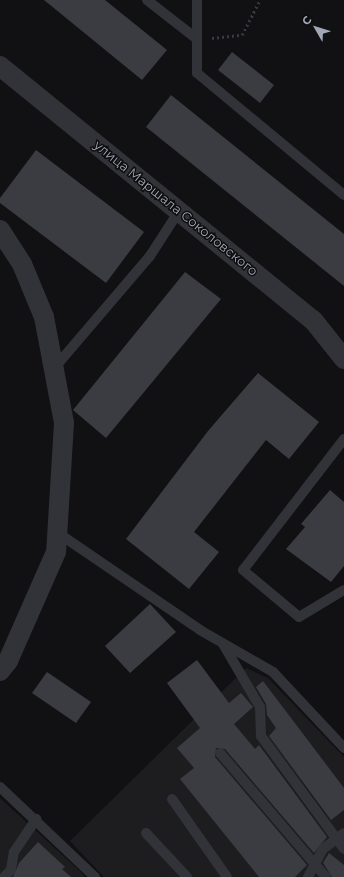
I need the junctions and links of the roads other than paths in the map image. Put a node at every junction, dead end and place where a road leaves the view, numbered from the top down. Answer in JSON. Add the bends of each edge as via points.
{"nodes":[{"id":1,"x":147,"y":0,"type":"edge"},
{"id":2,"x":197,"y":0,"type":"edge"},
{"id":3,"x":197,"y":39,"type":"junction"},
{"id":4,"x":0,"y":66,"type":"edge"},
{"id":5,"x":344,"y":195,"type":"edge"},
{"id":6,"x":179,"y":211,"type":"junction"},
{"id":7,"x":0,"y":230,"type":"edge"},
{"id":8,"x":344,"y":358,"type":"edge"},
{"id":9,"x":56,"y":366,"type":"junction"},
{"id":10,"x":344,"y":439,"type":"edge"},
{"id":11,"x":58,"y":533,"type":"junction"},
{"id":12,"x":344,"y":590,"type":"edge"},
{"id":13,"x":222,"y":642,"type":"junction"},
{"id":14,"x":0,"y":671,"type":"edge"},
{"id":15,"x":344,"y":748,"type":"edge"},
{"id":16,"x":220,"y":754,"type":"dead end"},
{"id":17,"x":0,"y":786,"type":"edge"},
{"id":18,"x":172,"y":800,"type":"dead end"},
{"id":19,"x":36,"y":819,"type":"junction"},
{"id":20,"x":146,"y":833,"type":"dead end"},
{"id":21,"x":344,"y":833,"type":"edge"},
{"id":22,"x":336,"y":841,"type":"junction"},
{"id":23,"x":344,"y":849,"type":"edge"},
{"id":24,"x":313,"y":865,"type":"junction"},
{"id":25,"x":4,"y":877,"type":"edge"},
{"id":26,"x":95,"y":877,"type":"edge"},
{"id":27,"x":186,"y":877,"type":"edge"},
{"id":28,"x":226,"y":877,"type":"edge"},
{"id":29,"x":308,"y":877,"type":"edge"},
{"id":30,"x":326,"y":877,"type":"edge"}],
"edges":[{"from":1,"to":3,"type":"lane"},
{"from":2,"to":3,"type":"lane"},
{"from":3,"to":5,"type":"lane","via":[[197,73]]},
{"from":4,"to":6,"type":"street","name":"улица Маршала Соколовского"},
{"from":6,"to":8,"type":"street","name":"улица Маршала Соколовского","via":[[313,320]]},
{"from":6,"to":9,"type":"lane","via":[[150,256]]},
{"from":7,"to":9,"type":"street","via":[[22,264],[44,317]]},
{"from":9,"to":11,"type":"street","via":[[64,423]]},
{"from":10,"to":12,"type":"lane","via":[[243,570],[299,617]]},
{"from":11,"to":13,"type":"lane"},
{"from":11,"to":14,"type":"street","via":[[56,552],[8,661]]},
{"from":13,"to":15,"type":"lane","via":[[273,672]]},
{"from":13,"to":22,"type":"lane","via":[[260,707],[261,736]]},
{"from":16,"to":24,"type":"lane"},
{"from":17,"to":19,"type":"lane"},
{"from":18,"to":28,"type":"lane"},
{"from":19,"to":25,"type":"lane","via":[[14,852],[11,870]]},
{"from":19,"to":26,"type":"lane"},
{"from":20,"to":27,"type":"lane"},
{"from":21,"to":22,"type":"lane"},
{"from":22,"to":23,"type":"lane"},
{"from":22,"to":24,"type":"lane","via":[[323,849]]},
{"from":24,"to":29,"type":"lane"},
{"from":24,"to":30,"type":"lane"}]}
